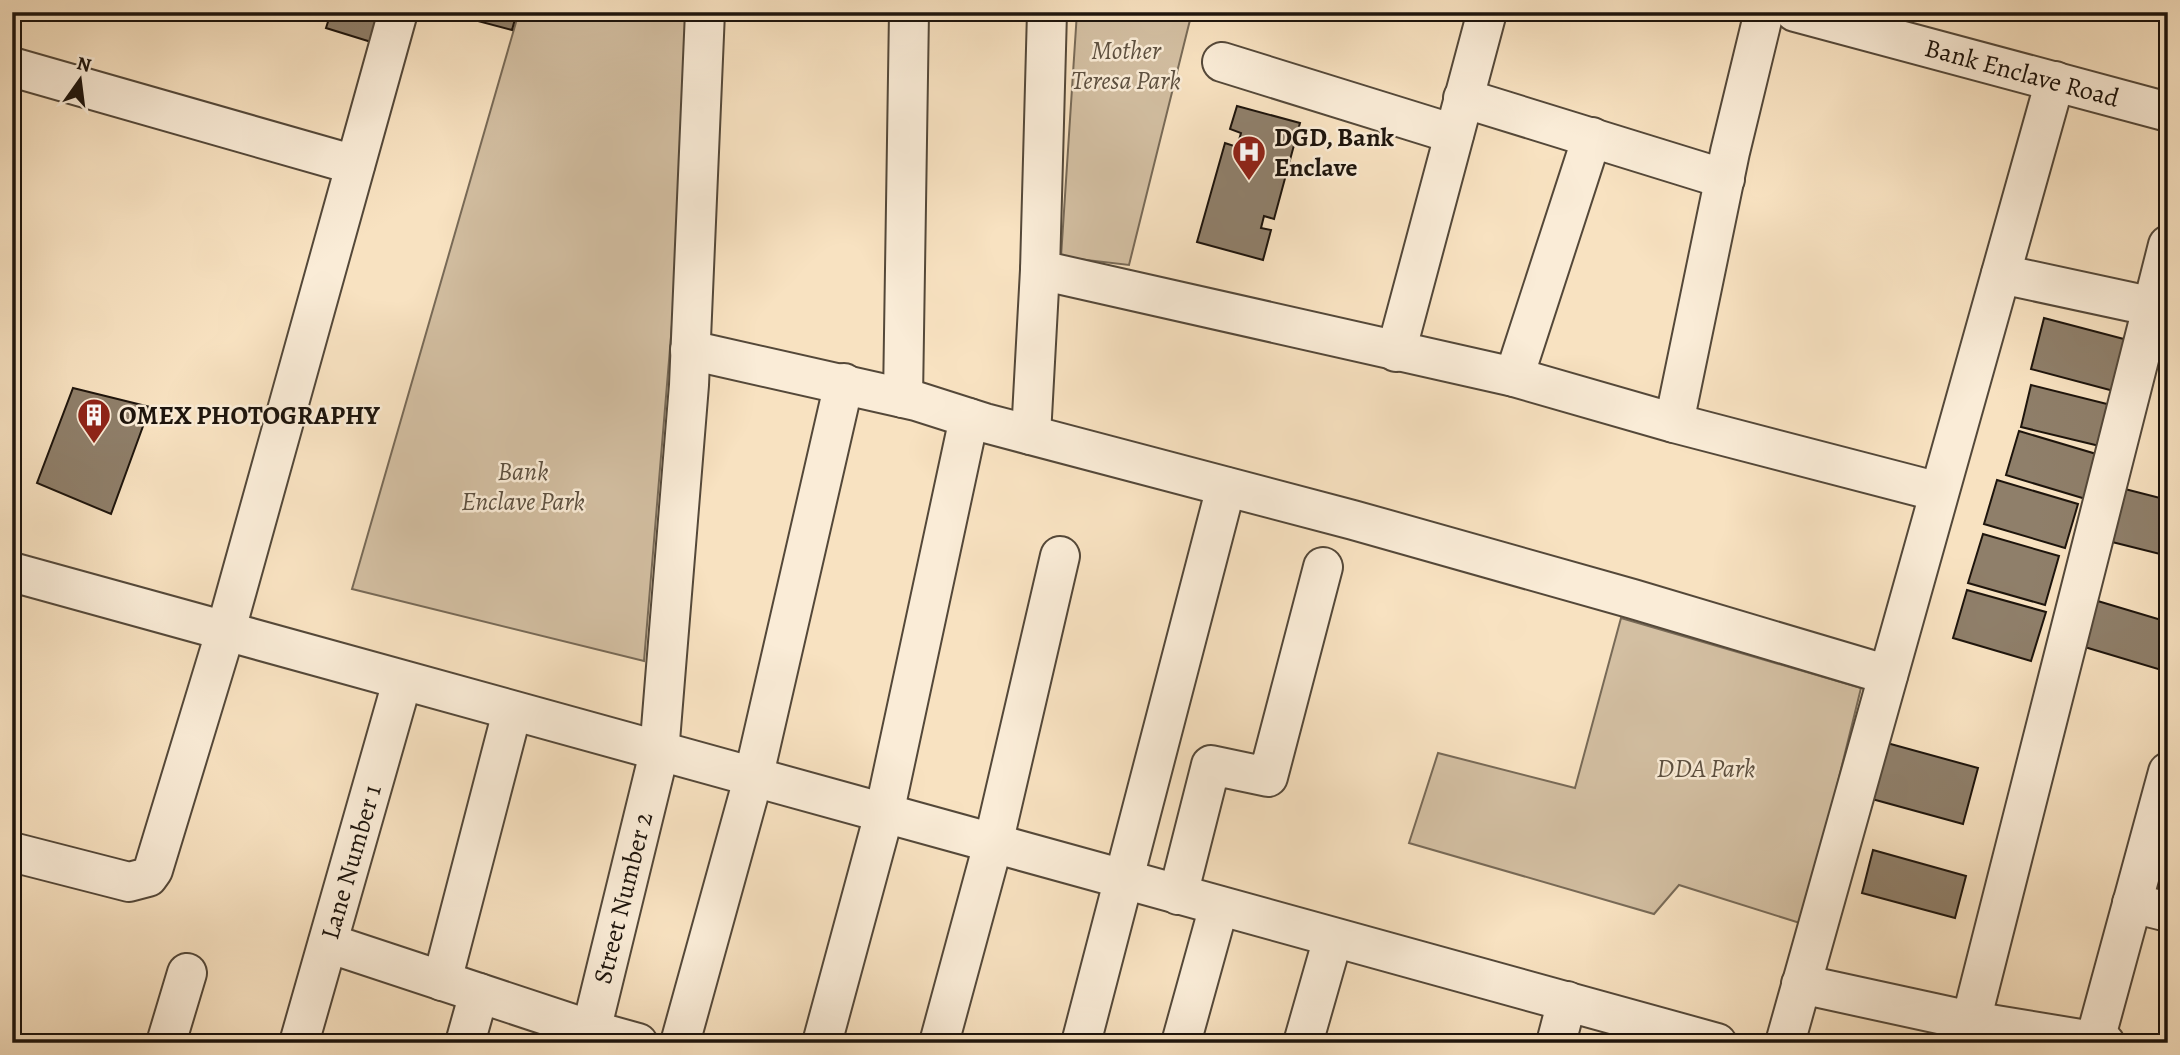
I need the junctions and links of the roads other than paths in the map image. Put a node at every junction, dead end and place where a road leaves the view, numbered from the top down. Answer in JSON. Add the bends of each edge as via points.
{"nodes":[{"id":1,"x":398,"y":12,"type":"edge"},
{"id":2,"x":705,"y":12,"type":"edge"},
{"id":3,"x":908,"y":12,"type":"edge"},
{"id":4,"x":1047,"y":12,"type":"edge"},
{"id":5,"x":1487,"y":12,"type":"edge"},
{"id":6,"x":1764,"y":12,"type":"edge"},
{"id":7,"x":1795,"y":12,"type":"edge"},
{"id":8,"x":1222,"y":62,"type":"dead end"},
{"id":9,"x":12,"y":67,"type":"edge"},
{"id":10,"x":2055,"y":81,"type":"junction"},
{"id":11,"x":1463,"y":98,"type":"junction"},
{"id":12,"x":2168,"y":112,"type":"edge"},
{"id":13,"x":1454,"y":134,"type":"junction"},
{"id":14,"x":1592,"y":137,"type":"junction"},
{"id":15,"x":355,"y":165,"type":"junction"},
{"id":16,"x":1725,"y":179,"type":"junction"},
{"id":17,"x":2168,"y":244,"type":"edge"},
{"id":18,"x":1040,"y":270,"type":"junction"},
{"id":19,"x":2001,"y":274,"type":"junction"},
{"id":20,"x":2161,"y":308,"type":"edge"},
{"id":21,"x":690,"y":350,"type":"junction"},
{"id":22,"x":1396,"y":352,"type":"junction"},
{"id":23,"x":1514,"y":377,"type":"junction"},
{"id":24,"x":844,"y":383,"type":"junction"},
{"id":25,"x":903,"y":398,"type":"junction"},
{"id":26,"x":969,"y":418,"type":"junction"},
{"id":27,"x":1674,"y":424,"type":"junction"},
{"id":28,"x":1031,"y":436,"type":"junction"},
{"id":29,"x":1226,"y":486,"type":"junction"},
{"id":30,"x":1939,"y":492,"type":"junction"},
{"id":31,"x":1060,"y":556,"type":"dead end"},
{"id":32,"x":1323,"y":567,"type":"dead end"},
{"id":33,"x":12,"y":572,"type":"edge"},
{"id":34,"x":225,"y":633,"type":"junction"},
{"id":35,"x":1888,"y":675,"type":"junction"},
{"id":36,"x":402,"y":682,"type":"junction"},
{"id":37,"x":512,"y":712,"type":"junction"},
{"id":38,"x":659,"y":753,"type":"junction"},
{"id":39,"x":2168,"y":772,"type":"edge"},
{"id":40,"x":753,"y":779,"type":"junction"},
{"id":41,"x":884,"y":814,"type":"junction"},
{"id":42,"x":993,"y":844,"type":"junction"},
{"id":43,"x":12,"y":852,"type":"edge"},
{"id":44,"x":1123,"y":880,"type":"junction"},
{"id":45,"x":1178,"y":895,"type":"junction"},
{"id":46,"x":1219,"y":906,"type":"junction"},
{"id":47,"x":2150,"y":907,"type":"edge"},
{"id":48,"x":1334,"y":938,"type":"junction"},
{"id":49,"x":328,"y":943,"type":"junction"},
{"id":50,"x":187,"y":973,"type":"dead end"},
{"id":51,"x":442,"y":981,"type":"junction"},
{"id":52,"x":1801,"y":984,"type":"junction"},
{"id":53,"x":479,"y":993,"type":"junction"},
{"id":54,"x":1567,"y":1001,"type":"junction"},
{"id":55,"x":1972,"y":1021,"type":"junction"},
{"id":56,"x":589,"y":1037,"type":"edge"},
{"id":57,"x":2100,"y":1042,"type":"edge"},
{"id":58,"x":166,"y":1043,"type":"edge"},
{"id":59,"x":299,"y":1043,"type":"edge"},
{"id":60,"x":464,"y":1043,"type":"edge"},
{"id":61,"x":638,"y":1043,"type":"edge"},
{"id":62,"x":680,"y":1043,"type":"edge"},
{"id":63,"x":822,"y":1043,"type":"edge"},
{"id":64,"x":939,"y":1043,"type":"edge"},
{"id":65,"x":1081,"y":1043,"type":"edge"},
{"id":66,"x":1181,"y":1043,"type":"edge"},
{"id":67,"x":1303,"y":1043,"type":"edge"},
{"id":68,"x":1556,"y":1043,"type":"edge"},
{"id":69,"x":1717,"y":1043,"type":"edge"},
{"id":70,"x":1785,"y":1043,"type":"edge"}],
"edges":[{"from":1,"to":15,"type":"street"},
{"from":2,"to":21,"type":"street","name":"Street Number 2"},
{"from":3,"to":25,"type":"street"},
{"from":4,"to":18,"type":"street"},
{"from":5,"to":11,"type":"street"},
{"from":6,"to":16,"type":"street"},
{"from":7,"to":10,"type":"street","name":"Bank Enclave Road"},
{"from":8,"to":13,"type":"street"},
{"from":9,"to":15,"type":"street"},
{"from":10,"to":12,"type":"street","name":"Bank Enclave Road"},
{"from":10,"to":19,"type":"street"},
{"from":11,"to":13,"type":"street"},
{"from":11,"to":14,"type":"street"},
{"from":13,"to":22,"type":"street"},
{"from":14,"to":16,"type":"street"},
{"from":14,"to":23,"type":"street"},
{"from":15,"to":34,"type":"street"},
{"from":16,"to":27,"type":"street"},
{"from":17,"to":20,"type":"street"},
{"from":18,"to":22,"type":"street"},
{"from":18,"to":28,"type":"street"},
{"from":19,"to":20,"type":"street"},
{"from":19,"to":30,"type":"street"},
{"from":20,"to":55,"type":"street"},
{"from":21,"to":24,"type":"street"},
{"from":21,"to":38,"type":"street","name":"Street Number 2"},
{"from":22,"to":23,"type":"street"},
{"from":23,"to":27,"type":"street"},
{"from":24,"to":25,"type":"street"},
{"from":24,"to":40,"type":"street"},
{"from":25,"to":26,"type":"street"},
{"from":26,"to":28,"type":"street"},
{"from":26,"to":41,"type":"street"},
{"from":27,"to":30,"type":"street"},
{"from":28,"to":29,"type":"street"},
{"from":29,"to":35,"type":"street","via":[[1633,598]]},
{"from":29,"to":44,"type":"street"},
{"from":30,"to":35,"type":"street"},
{"from":31,"to":42,"type":"street"},
{"from":32,"to":45,"type":"street","via":[[1268,777],[1212,765]]},
{"from":33,"to":34,"type":"street"},
{"from":34,"to":36,"type":"street"},
{"from":34,"to":43,"type":"street","via":[[159,856],[148,877],[129,882]]},
{"from":35,"to":52,"type":"street"},
{"from":36,"to":37,"type":"street"},
{"from":36,"to":49,"type":"street","name":"Lane Number 1"},
{"from":37,"to":38,"type":"street"},
{"from":37,"to":51,"type":"street"},
{"from":38,"to":40,"type":"street"},
{"from":38,"to":56,"type":"street","name":"Street Number 2"},
{"from":39,"to":47,"type":"street"},
{"from":40,"to":41,"type":"street"},
{"from":40,"to":62,"type":"street"},
{"from":41,"to":42,"type":"street"},
{"from":41,"to":63,"type":"street"},
{"from":42,"to":44,"type":"street"},
{"from":42,"to":64,"type":"street"},
{"from":44,"to":45,"type":"street"},
{"from":44,"to":65,"type":"street"},
{"from":45,"to":46,"type":"street"},
{"from":46,"to":48,"type":"street"},
{"from":46,"to":66,"type":"street"},
{"from":47,"to":57,"type":"street"},
{"from":48,"to":54,"type":"street"},
{"from":48,"to":67,"type":"street"},
{"from":49,"to":51,"type":"street"},
{"from":49,"to":59,"type":"street","name":"Lane Number 1"},
{"from":50,"to":58,"type":"street"},
{"from":51,"to":53,"type":"street"},
{"from":52,"to":55,"type":"street"},
{"from":52,"to":70,"type":"street"},
{"from":53,"to":56,"type":"street"},
{"from":53,"to":60,"type":"street"},
{"from":54,"to":68,"type":"street"},
{"from":54,"to":69,"type":"street"},
{"from":55,"to":57,"type":"street"},
{"from":56,"to":61,"type":"street"}]}
